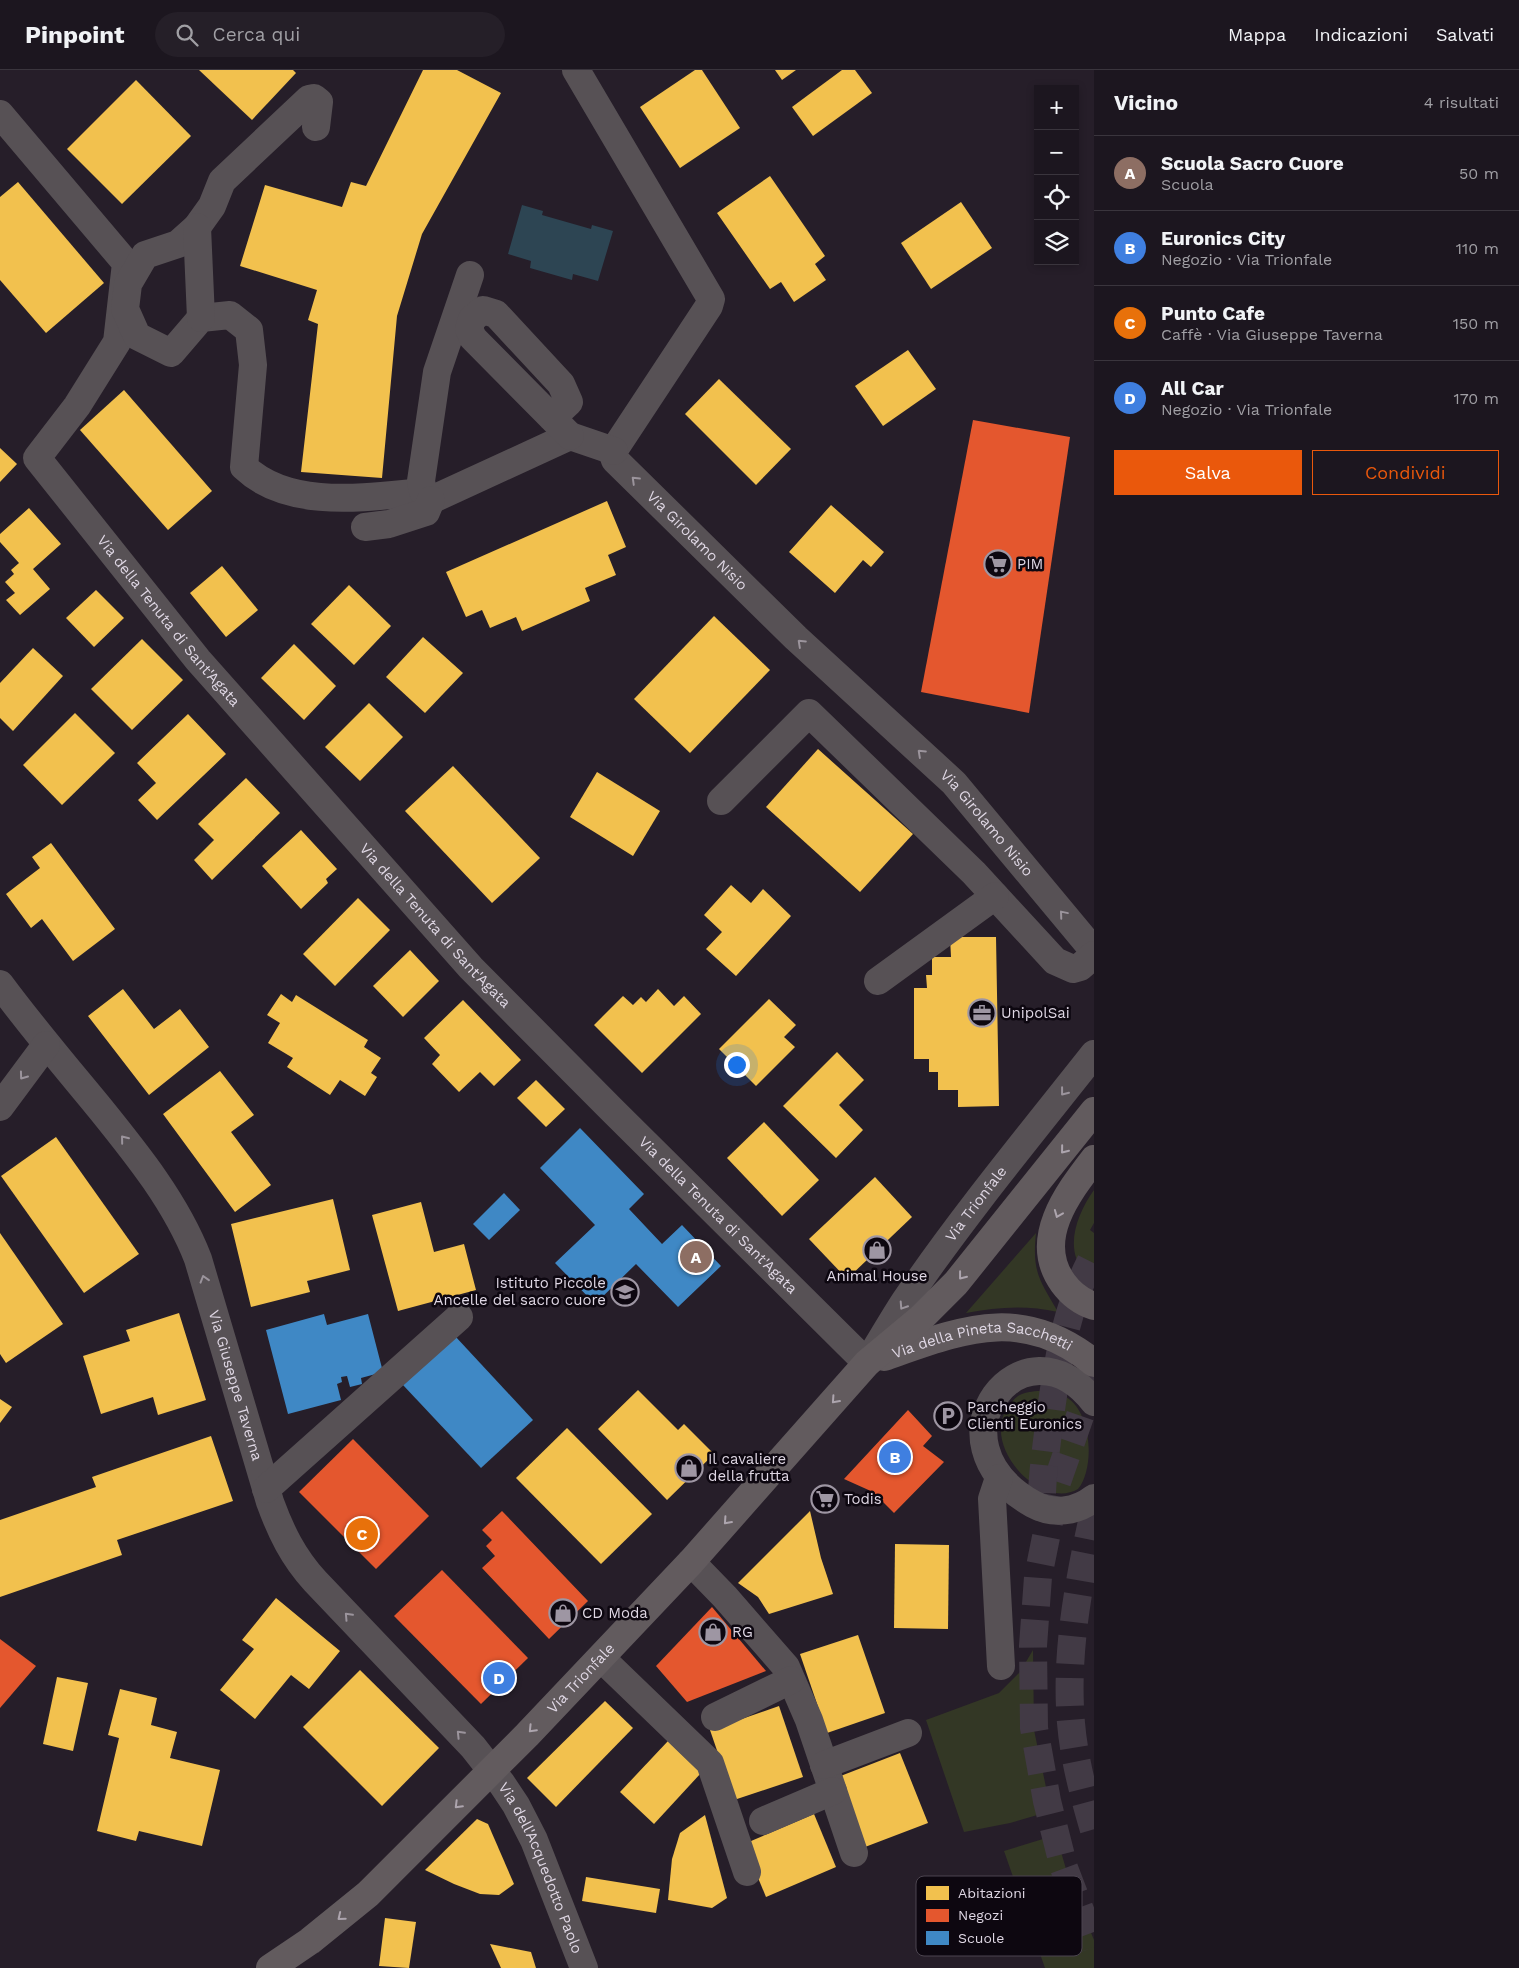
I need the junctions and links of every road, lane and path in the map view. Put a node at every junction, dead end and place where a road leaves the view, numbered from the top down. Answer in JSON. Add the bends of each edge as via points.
{"nodes":[{"id":1,"x":576,"y":70,"type":"edge"},
{"id":2,"x":0,"y":114,"type":"edge"},
{"id":3,"x":316,"y":127,"type":"dead end"},
{"id":4,"x":198,"y":227,"type":"junction"},
{"id":5,"x":470,"y":274,"type":"dead end"},
{"id":6,"x":201,"y":318,"type":"junction"},
{"id":7,"x":614,"y":451,"type":"junction"},
{"id":8,"x":427,"y":496,"type":"junction"},
{"id":9,"x":364,"y":526,"type":"dead end"},
{"id":10,"x":721,"y":801,"type":"dead end"},
{"id":11,"x":995,"y":896,"type":"junction"},
{"id":12,"x":1094,"y":951,"type":"edge"},
{"id":13,"x":1094,"y":955,"type":"edge"},
{"id":14,"x":878,"y":981,"type":"dead end"},
{"id":15,"x":0,"y":984,"type":"edge"},
{"id":16,"x":46,"y":1045,"type":"junction"},
{"id":17,"x":1094,"y":1054,"type":"edge"},
{"id":18,"x":0,"y":1107,"type":"edge"},
{"id":19,"x":1094,"y":1111,"type":"edge"},
{"id":20,"x":1094,"y":1159,"type":"edge"},
{"id":21,"x":1094,"y":1306,"type":"edge"},
{"id":22,"x":459,"y":1317,"type":"dead end"},
{"id":23,"x":1044,"y":1334,"type":"junction"},
{"id":24,"x":1094,"y":1362,"type":"edge"},
{"id":25,"x":867,"y":1363,"type":"junction"},
{"id":26,"x":1049,"y":1372,"type":"junction"},
{"id":27,"x":1094,"y":1402,"type":"edge"},
{"id":28,"x":999,"y":1478,"type":"junction"},
{"id":29,"x":266,"y":1489,"type":"junction"},
{"id":30,"x":1094,"y":1498,"type":"edge"},
{"id":31,"x":691,"y":1562,"type":"junction"},
{"id":32,"x":601,"y":1658,"type":"junction"},
{"id":33,"x":1001,"y":1666,"type":"dead end"},
{"id":34,"x":791,"y":1680,"type":"junction"},
{"id":35,"x":714,"y":1717,"type":"dead end"},
{"id":36,"x":908,"y":1733,"type":"dead end"},
{"id":37,"x":824,"y":1765,"type":"junction"},
{"id":38,"x":492,"y":1770,"type":"junction"},
{"id":39,"x":833,"y":1791,"type":"junction"},
{"id":40,"x":763,"y":1821,"type":"dead end"},
{"id":41,"x":854,"y":1853,"type":"dead end"},
{"id":42,"x":746,"y":1872,"type":"dead end"},
{"id":43,"x":270,"y":1968,"type":"edge"},
{"id":44,"x":584,"y":1968,"type":"edge"}],
"edges":[{"from":1,"to":7,"type":"street","via":[[711,299]]},
{"from":2,"to":25,"type":"street","name":"Via della Tenuta di Sant'Agata","via":[[126,263],[117,342],[77,406],[37,458],[198,660],[471,968]]},
{"from":3,"to":4,"type":"street","via":[[319,102],[314,98],[309,99],[222,181],[212,206]]},
{"from":4,"to":6,"type":"street"},
{"from":4,"to":6,"type":"street","via":[[178,244],[145,255],[128,284],[125,309],[136,336],[171,353]]},
{"from":5,"to":8,"type":"street","via":[[437,372],[421,482]]},
{"from":6,"to":8,"type":"street","via":[[230,315],[250,330],[253,365],[244,467],[252,475],[308,496]]},
{"from":7,"to":8,"type":"street","via":[[561,427]]},
{"from":12,"to":7,"type":"street","name":"Via Girolamo Nisio","one_way":true,"via":[[954,783],[796,638],[618,463]]},
{"from":8,"to":9,"type":"street","via":[[426,512],[389,524]]},
{"from":10,"to":11,"type":"street","via":[[809,713]]},
{"from":11,"to":13,"type":"street","via":[[1061,965],[1076,968]]},
{"from":11,"to":14,"type":"street"},
{"from":15,"to":16,"type":"street","name":"Via Giuseppe Taverna"},
{"from":16,"to":18,"type":"street","one_way":true},
{"from":29,"to":16,"type":"street","name":"Via Giuseppe Taverna","one_way":true,"via":[[200,1267],[186,1232],[138,1157]]},
{"from":17,"to":25,"type":"street","name":"Via Trionfale","one_way":true,"via":[[931,1264]]},
{"from":19,"to":25,"type":"main road","name":"Via Trionfale","one_way":true,"via":[[956,1283],[921,1318]]},
{"from":20,"to":21,"type":"main road","one_way":true,"via":[[1059,1210],[1051,1253],[1053,1265],[1067,1289]]},
{"from":22,"to":29,"type":"street"},
{"from":23,"to":24,"type":"main road","name":"Via della Pineta Sacchetti"},
{"from":23,"to":25,"type":"main road","name":"Via della Pineta Sacchetti","via":[[1007,1326],[972,1330]]},
{"from":23,"to":26,"type":"street"},
{"from":25,"to":31,"type":"main road","name":"Via Trionfale","one_way":true},
{"from":26,"to":27,"type":"street","name":"Via della Pineta Sacchetti","via":[[1068,1377]]},
{"from":26,"to":28,"type":"street","name":"Via della Pineta Sacchetti","via":[[1030,1372],[1012,1380],[991,1401],[986,1413],[984,1437],[990,1463]]},
{"from":28,"to":30,"type":"street","name":"Via della Pineta Sacchetti","via":[[1043,1509],[1072,1509]]},
{"from":28,"to":33,"type":"street","via":[[992,1498]]},
{"from":38,"to":29,"type":"street","name":"Via Giuseppe Taverna","one_way":true,"via":[[303,1568],[282,1533]]},
{"from":31,"to":32,"type":"main road","name":"Via Trionfale"},
{"from":31,"to":34,"type":"street","via":[[786,1667]]},
{"from":32,"to":38,"type":"main road","name":"Via Trionfale","one_way":true},
{"from":32,"to":42,"type":"street","via":[[710,1763]]},
{"from":34,"to":35,"type":"street"},
{"from":34,"to":37,"type":"street"},
{"from":36,"to":37,"type":"street"},
{"from":37,"to":39,"type":"street"},
{"from":38,"to":43,"type":"main road","name":"Via Trionfale","one_way":true,"via":[[355,1906]]},
{"from":38,"to":44,"type":"street","name":"Via dell'Acquedotto Paolo","via":[[516,1805],[534,1840]]},
{"from":39,"to":40,"type":"street"},
{"from":39,"to":41,"type":"street"}]}
